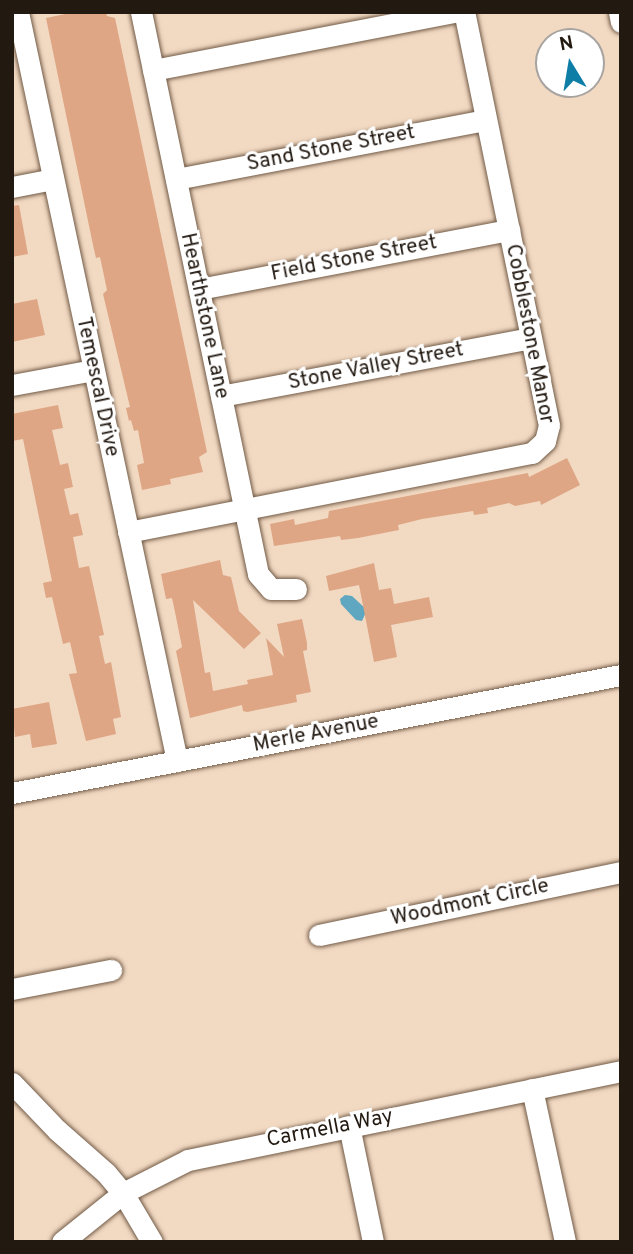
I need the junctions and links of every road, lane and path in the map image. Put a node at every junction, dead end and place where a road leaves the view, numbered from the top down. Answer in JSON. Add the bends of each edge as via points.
{"nodes":[{"id":1,"x":18,"y":12,"type":"edge"},
{"id":2,"x":141,"y":12,"type":"edge"},
{"id":3,"x":455,"y":12,"type":"edge"},
{"id":4,"x":464,"y":12,"type":"edge"},
{"id":5,"x":619,"y":12,"type":"edge"},
{"id":6,"x":621,"y":22,"type":"edge"},
{"id":7,"x":153,"y":70,"type":"junction"},
{"id":8,"x":485,"y":120,"type":"junction"},
{"id":9,"x":176,"y":178,"type":"junction"},
{"id":10,"x":53,"y":179,"type":"junction"},
{"id":11,"x":12,"y":187,"type":"edge"},
{"id":12,"x":509,"y":230,"type":"junction"},
{"id":13,"x":199,"y":289,"type":"junction"},
{"id":14,"x":531,"y":338,"type":"junction"},
{"id":15,"x":93,"y":370,"type":"junction"},
{"id":16,"x":12,"y":385,"type":"edge"},
{"id":17,"x":221,"y":396,"type":"junction"},
{"id":18,"x":244,"y":510,"type":"junction"},
{"id":19,"x":128,"y":532,"type":"junction"},
{"id":20,"x":296,"y":589,"type":"dead end"},
{"id":21,"x":621,"y":675,"type":"edge"},
{"id":22,"x":177,"y":761,"type":"junction"},
{"id":23,"x":12,"y":793,"type":"edge"},
{"id":24,"x":621,"y":872,"type":"edge"},
{"id":25,"x":319,"y":935,"type":"dead end"},
{"id":26,"x":111,"y":970,"type":"dead end"},
{"id":27,"x":12,"y":989,"type":"edge"},
{"id":28,"x":621,"y":1071,"type":"edge"},
{"id":29,"x":12,"y":1083,"type":"edge"},
{"id":30,"x":532,"y":1089,"type":"junction"},
{"id":31,"x":349,"y":1126,"type":"junction"},
{"id":32,"x":123,"y":1193,"type":"junction"},
{"id":33,"x":62,"y":1242,"type":"edge"},
{"id":34,"x":152,"y":1242,"type":"edge"},
{"id":35,"x":373,"y":1242,"type":"edge"},
{"id":36,"x":565,"y":1242,"type":"edge"}],
"edges":[{"from":1,"to":10,"type":"street","name":"Temescal Drive"},
{"from":2,"to":7,"type":"street","name":"Hearthstone Lane"},
{"from":3,"to":7,"type":"street"},
{"from":4,"to":8,"type":"street","name":"Cobblestone Manor"},
{"from":5,"to":6,"type":"street"},
{"from":7,"to":9,"type":"street","name":"Hearthstone Lane"},
{"from":8,"to":9,"type":"street","name":"Sand Stone Street"},
{"from":8,"to":12,"type":"street","name":"Cobblestone Manor"},
{"from":9,"to":13,"type":"street","name":"Hearthstone Lane"},
{"from":10,"to":11,"type":"street"},
{"from":10,"to":15,"type":"street","name":"Temescal Drive"},
{"from":12,"to":13,"type":"street","name":"Field Stone Street"},
{"from":12,"to":14,"type":"street","name":"Cobblestone Manor"},
{"from":13,"to":17,"type":"street","name":"Hearthstone Lane"},
{"from":14,"to":17,"type":"street","name":"Stone Valley Street"},
{"from":14,"to":18,"type":"street","name":"Cobblestone Manor","via":[[549,425],[545,441],[532,453]]},
{"from":15,"to":16,"type":"street"},
{"from":15,"to":19,"type":"street","name":"Temescal Drive"},
{"from":17,"to":18,"type":"street","name":"Hearthstone Lane"},
{"from":18,"to":19,"type":"street","name":"Cobblestone Manor"},
{"from":18,"to":20,"type":"street","name":"Hearthstone Lane","via":[[262,581],[281,591]]},
{"from":19,"to":22,"type":"street","name":"Temescal Drive"},
{"from":21,"to":22,"type":"street","name":"Merle Avenue"},
{"from":22,"to":23,"type":"street","name":"Merle Avenue"},
{"from":24,"to":25,"type":"street","name":"Woodmont Circle"},
{"from":26,"to":27,"type":"street"},
{"from":28,"to":30,"type":"street","name":"Carmella Way"},
{"from":29,"to":32,"type":"street"},
{"from":30,"to":31,"type":"street","name":"Carmella Way"},
{"from":30,"to":36,"type":"street"},
{"from":31,"to":32,"type":"street","name":"Carmella Way","via":[[213,1152],[154,1174]]},
{"from":31,"to":35,"type":"street"},
{"from":32,"to":33,"type":"street","name":"Carmella Way"},
{"from":32,"to":34,"type":"street"}]}
